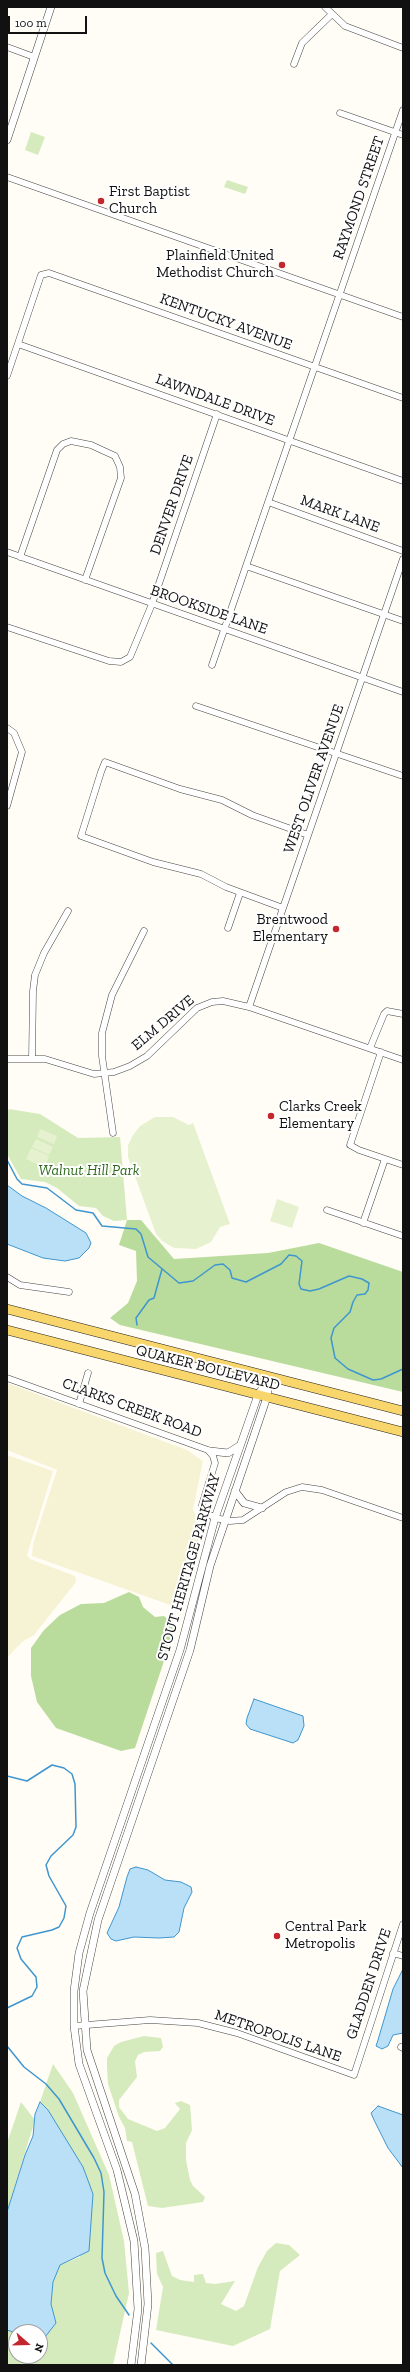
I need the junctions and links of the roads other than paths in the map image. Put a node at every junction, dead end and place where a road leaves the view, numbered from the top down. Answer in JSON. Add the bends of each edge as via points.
{"nodes":[{"id":1,"x":51,"y":7,"type":"edge"},
{"id":2,"x":325,"y":7,"type":"edge"},
{"id":3,"x":331,"y":15,"type":"junction"},
{"id":4,"x":7,"y":47,"type":"edge"},
{"id":5,"x":403,"y":48,"type":"edge"},
{"id":6,"x":34,"y":57,"type":"junction"},
{"id":7,"x":294,"y":64,"type":"dead end"},
{"id":8,"x":403,"y":110,"type":"edge"},
{"id":9,"x":340,"y":113,"type":"dead end"},
{"id":10,"x":395,"y":132,"type":"junction"},
{"id":11,"x":403,"y":135,"type":"edge"},
{"id":12,"x":7,"y":140,"type":"edge"},
{"id":13,"x":7,"y":177,"type":"edge"},
{"id":14,"x":340,"y":296,"type":"junction"},
{"id":15,"x":403,"y":317,"type":"edge"},
{"id":16,"x":18,"y":344,"type":"junction"},
{"id":17,"x":315,"y":368,"type":"junction"},
{"id":18,"x":7,"y":376,"type":"edge"},
{"id":19,"x":403,"y":398,"type":"edge"},
{"id":20,"x":217,"y":414,"type":"junction"},
{"id":21,"x":290,"y":440,"type":"junction"},
{"id":22,"x":403,"y":481,"type":"edge"},
{"id":23,"x":268,"y":502,"type":"junction"},
{"id":24,"x":403,"y":551,"type":"edge"},
{"id":25,"x":7,"y":552,"type":"edge"},
{"id":26,"x":20,"y":557,"type":"junction"},
{"id":27,"x":403,"y":559,"type":"edge"},
{"id":28,"x":246,"y":566,"type":"junction"},
{"id":29,"x":86,"y":580,"type":"junction"},
{"id":30,"x":152,"y":604,"type":"junction"},
{"id":31,"x":384,"y":614,"type":"junction"},
{"id":32,"x":403,"y":621,"type":"edge"},
{"id":33,"x":7,"y":627,"type":"edge"},
{"id":34,"x":225,"y":628,"type":"junction"},
{"id":35,"x":212,"y":665,"type":"dead end"},
{"id":36,"x":362,"y":678,"type":"junction"},
{"id":37,"x":403,"y":692,"type":"edge"},
{"id":38,"x":196,"y":706,"type":"dead end"},
{"id":39,"x":7,"y":728,"type":"edge"},
{"id":40,"x":337,"y":754,"type":"junction"},
{"id":41,"x":403,"y":776,"type":"edge"},
{"id":42,"x":7,"y":806,"type":"edge"},
{"id":43,"x":308,"y":835,"type":"junction"},
{"id":44,"x":240,"y":893,"type":"junction"},
{"id":45,"x":283,"y":908,"type":"junction"},
{"id":46,"x":68,"y":911,"type":"dead end"},
{"id":47,"x":228,"y":928,"type":"dead end"},
{"id":48,"x":144,"y":931,"type":"dead end"},
{"id":49,"x":249,"y":1007,"type":"junction"},
{"id":50,"x":403,"y":1014,"type":"edge"},
{"id":51,"x":370,"y":1048,"type":"junction"},
{"id":52,"x":381,"y":1052,"type":"junction"},
{"id":53,"x":7,"y":1059,"type":"edge"},
{"id":54,"x":32,"y":1059,"type":"junction"},
{"id":55,"x":403,"y":1060,"type":"edge"},
{"id":56,"x":105,"y":1074,"type":"junction"},
{"id":57,"x":113,"y":1133,"type":"dead end"},
{"id":58,"x":385,"y":1159,"type":"junction"},
{"id":59,"x":403,"y":1165,"type":"edge"},
{"id":60,"x":326,"y":1210,"type":"dead end"},
{"id":61,"x":363,"y":1223,"type":"junction"},
{"id":62,"x":403,"y":1236,"type":"edge"},
{"id":63,"x":7,"y":1277,"type":"edge"},
{"id":64,"x":69,"y":1292,"type":"dead end"},
{"id":65,"x":7,"y":1309,"type":"edge"},
{"id":66,"x":7,"y":1330,"type":"edge"},
{"id":67,"x":88,"y":1373,"type":"dead end"},
{"id":68,"x":269,"y":1377,"type":"junction"},
{"id":69,"x":7,"y":1378,"type":"edge"},
{"id":70,"x":258,"y":1395,"type":"junction"},
{"id":71,"x":267,"y":1397,"type":"junction"},
{"id":72,"x":79,"y":1404,"type":"junction"},
{"id":73,"x":403,"y":1411,"type":"edge"},
{"id":74,"x":403,"y":1432,"type":"edge"},
{"id":75,"x":240,"y":1446,"type":"junction"},
{"id":76,"x":210,"y":1451,"type":"junction"},
{"id":77,"x":235,"y":1491,"type":"junction"},
{"id":78,"x":262,"y":1508,"type":"junction"},
{"id":79,"x":215,"y":1518,"type":"junction"},
{"id":80,"x":403,"y":1518,"type":"edge"},
{"id":81,"x":224,"y":1521,"type":"junction"},
{"id":82,"x":403,"y":1924,"type":"edge"},
{"id":83,"x":396,"y":1944,"type":"junction"},
{"id":84,"x":403,"y":1946,"type":"edge"},
{"id":85,"x":393,"y":1953,"type":"junction"},
{"id":86,"x":403,"y":1956,"type":"edge"},
{"id":87,"x":85,"y":2025,"type":"junction"},
{"id":88,"x":74,"y":2026,"type":"junction"},
{"id":89,"x":354,"y":2075,"type":"joint"},
{"id":90,"x":131,"y":2365,"type":"edge"},
{"id":91,"x":141,"y":2365,"type":"edge"}],
"edges":[{"from":1,"to":6,"type":"street"},
{"from":2,"to":3,"type":"street"},
{"from":3,"to":5,"type":"street","via":[[345,26]]},
{"from":3,"to":7,"type":"street","via":[[305,40]]},
{"from":4,"to":6,"type":"street"},
{"from":6,"to":12,"type":"street"},
{"from":8,"to":10,"type":"street","name":"RAYMOND STREET"},
{"from":9,"to":10,"type":"street"},
{"from":10,"to":11,"type":"street"},
{"from":10,"to":14,"type":"street","name":"RAYMOND STREET"},
{"from":13,"to":14,"type":"street"},
{"from":14,"to":15,"type":"street"},
{"from":14,"to":17,"type":"street","name":"RAYMOND STREET"},
{"from":16,"to":17,"type":"street","name":"KENTUCKY AVENUE","via":[[41,275],[49,273]]},
{"from":16,"to":18,"type":"street"},
{"from":16,"to":20,"type":"street","name":"LAWNDALE DRIVE"},
{"from":17,"to":19,"type":"street","name":"KENTUCKY AVENUE"},
{"from":17,"to":21,"type":"street","name":"RAYMOND STREET"},
{"from":20,"to":21,"type":"street","name":"LAWNDALE DRIVE"},
{"from":20,"to":30,"type":"street","name":"DENVER DRIVE"},
{"from":21,"to":22,"type":"street","name":"LAWNDALE DRIVE"},
{"from":21,"to":23,"type":"street","name":"RAYMOND STREET"},
{"from":23,"to":24,"type":"street","name":"MARK LANE"},
{"from":23,"to":28,"type":"street","name":"RAYMOND STREET"},
{"from":25,"to":26,"type":"street","name":"BROOKSIDE LANE"},
{"from":26,"to":29,"type":"street","name":"BROOKSIDE LANE"},
{"from":26,"to":29,"type":"street","via":[[57,450],[63,444],[79,441],[115,456],[120,467],[120,478]]},
{"from":27,"to":31,"type":"street","name":"WEST OLIVER AVENUE"},
{"from":28,"to":31,"type":"street"},
{"from":28,"to":34,"type":"street","name":"RAYMOND STREET"},
{"from":29,"to":30,"type":"street","name":"BROOKSIDE LANE"},
{"from":30,"to":33,"type":"street","name":"DENVER DRIVE","via":[[133,652],[121,662],[109,661]]},
{"from":30,"to":34,"type":"street","name":"BROOKSIDE LANE"},
{"from":31,"to":32,"type":"street"},
{"from":31,"to":36,"type":"street","name":"WEST OLIVER AVENUE"},
{"from":34,"to":35,"type":"street","name":"RAYMOND STREET"},
{"from":34,"to":36,"type":"street","name":"BROOKSIDE LANE"},
{"from":36,"to":37,"type":"street","name":"BROOKSIDE LANE"},
{"from":36,"to":40,"type":"street","name":"WEST OLIVER AVENUE"},
{"from":38,"to":40,"type":"street"},
{"from":39,"to":42,"type":"street","via":[[19,742],[22,757]]},
{"from":40,"to":41,"type":"street"},
{"from":40,"to":43,"type":"street","name":"WEST OLIVER AVENUE"},
{"from":43,"to":44,"type":"street","via":[[252,815],[222,800],[180,789],[105,762],[81,836],[153,862],[201,874]]},
{"from":43,"to":45,"type":"street","name":"WEST OLIVER AVENUE"},
{"from":44,"to":45,"type":"street"},
{"from":44,"to":47,"type":"street"},
{"from":45,"to":49,"type":"street","name":"WEST OLIVER AVENUE"},
{"from":46,"to":54,"type":"street","via":[[44,953],[35,975],[32,991]]},
{"from":48,"to":56,"type":"street","via":[[107,1010],[102,1046]]},
{"from":49,"to":51,"type":"street","name":"ELM DRIVE"},
{"from":49,"to":56,"type":"street","name":"ELM DRIVE","via":[[224,1001],[201,1006],[142,1059]]},
{"from":50,"to":51,"type":"street","via":[[387,1011],[384,1014]]},
{"from":51,"to":52,"type":"street","name":"ELM DRIVE"},
{"from":52,"to":55,"type":"street","name":"ELM DRIVE"},
{"from":52,"to":58,"type":"street","via":[[350,1145]]},
{"from":53,"to":54,"type":"street","name":"ELM DRIVE"},
{"from":54,"to":56,"type":"street","name":"ELM DRIVE","via":[[54,1061],[94,1074]]},
{"from":56,"to":57,"type":"street"},
{"from":58,"to":59,"type":"street"},
{"from":58,"to":61,"type":"street"},
{"from":60,"to":61,"type":"street"},
{"from":61,"to":62,"type":"street"},
{"from":63,"to":64,"type":"street","via":[[20,1285]]},
{"from":65,"to":68,"type":"main road","name":"QUAKER BOULEVARD"},
{"from":66,"to":70,"type":"main road","name":"QUAKER BOULEVARD"},
{"from":67,"to":72,"type":"street"},
{"from":68,"to":70,"type":"street","name":"STOUT HERITAGE PARKWAY"},
{"from":68,"to":71,"type":"street","name":"STOUT HERITAGE PARKWAY"},
{"from":68,"to":73,"type":"main road","name":"QUAKER BOULEVARD"},
{"from":69,"to":72,"type":"street","name":"CLARKS CREEK ROAD"},
{"from":70,"to":71,"type":"main road","name":"QUAKER BOULEVARD"},
{"from":70,"to":75,"type":"street","name":"STOUT HERITAGE PARKWAY"},
{"from":71,"to":74,"type":"main road","name":"QUAKER BOULEVARD"},
{"from":71,"to":77,"type":"street","name":"STOUT HERITAGE PARKWAY"},
{"from":72,"to":76,"type":"street","name":"CLARKS CREEK ROAD"},
{"from":75,"to":76,"type":"street","via":[[228,1452]]},
{"from":75,"to":79,"type":"street","name":"STOUT HERITAGE PARKWAY"},
{"from":76,"to":79,"type":"street","name":"CLARKS CREEK ROAD","via":[[215,1463],[202,1505],[205,1512]]},
{"from":77,"to":78,"type":"street","via":[[244,1503]]},
{"from":77,"to":81,"type":"street","name":"STOUT HERITAGE PARKWAY"},
{"from":78,"to":80,"type":"street","name":"CLARKS CREEK ROAD","via":[[286,1492],[308,1487]]},
{"from":78,"to":81,"type":"street","name":"CLARKS CREEK ROAD","via":[[243,1520]]},
{"from":79,"to":81,"type":"street","name":"CLARKS CREEK ROAD"},
{"from":79,"to":88,"type":"street","name":"STOUT HERITAGE PARKWAY","via":[[180,1650],[90,1913],[79,1953],[74,1991]]},
{"from":81,"to":87,"type":"street","name":"STOUT HERITAGE PARKWAY","via":[[210,1566],[190,1650],[93,1937],[83,1991]]},
{"from":82,"to":83,"type":"street","name":"GLADDEN DRIVE"},
{"from":83,"to":84,"type":"street"},
{"from":83,"to":85,"type":"street","name":"GLADDEN DRIVE"},
{"from":85,"to":86,"type":"street"},
{"from":85,"to":89,"type":"street","name":"GLADDEN DRIVE"},
{"from":87,"to":88,"type":"street","name":"METROPOLIS LANE"},
{"from":87,"to":89,"type":"street","name":"METROPOLIS LANE","via":[[156,2020],[198,2023],[236,2033]]},
{"from":87,"to":91,"type":"street","name":"STOUT HERITAGE PARKWAY","via":[[87,2050],[135,2194],[145,2248],[148,2304]]},
{"from":88,"to":90,"type":"street","name":"STOUT HERITAGE PARKWAY","via":[[79,2064],[117,2170],[134,2242],[138,2309]]}]}
